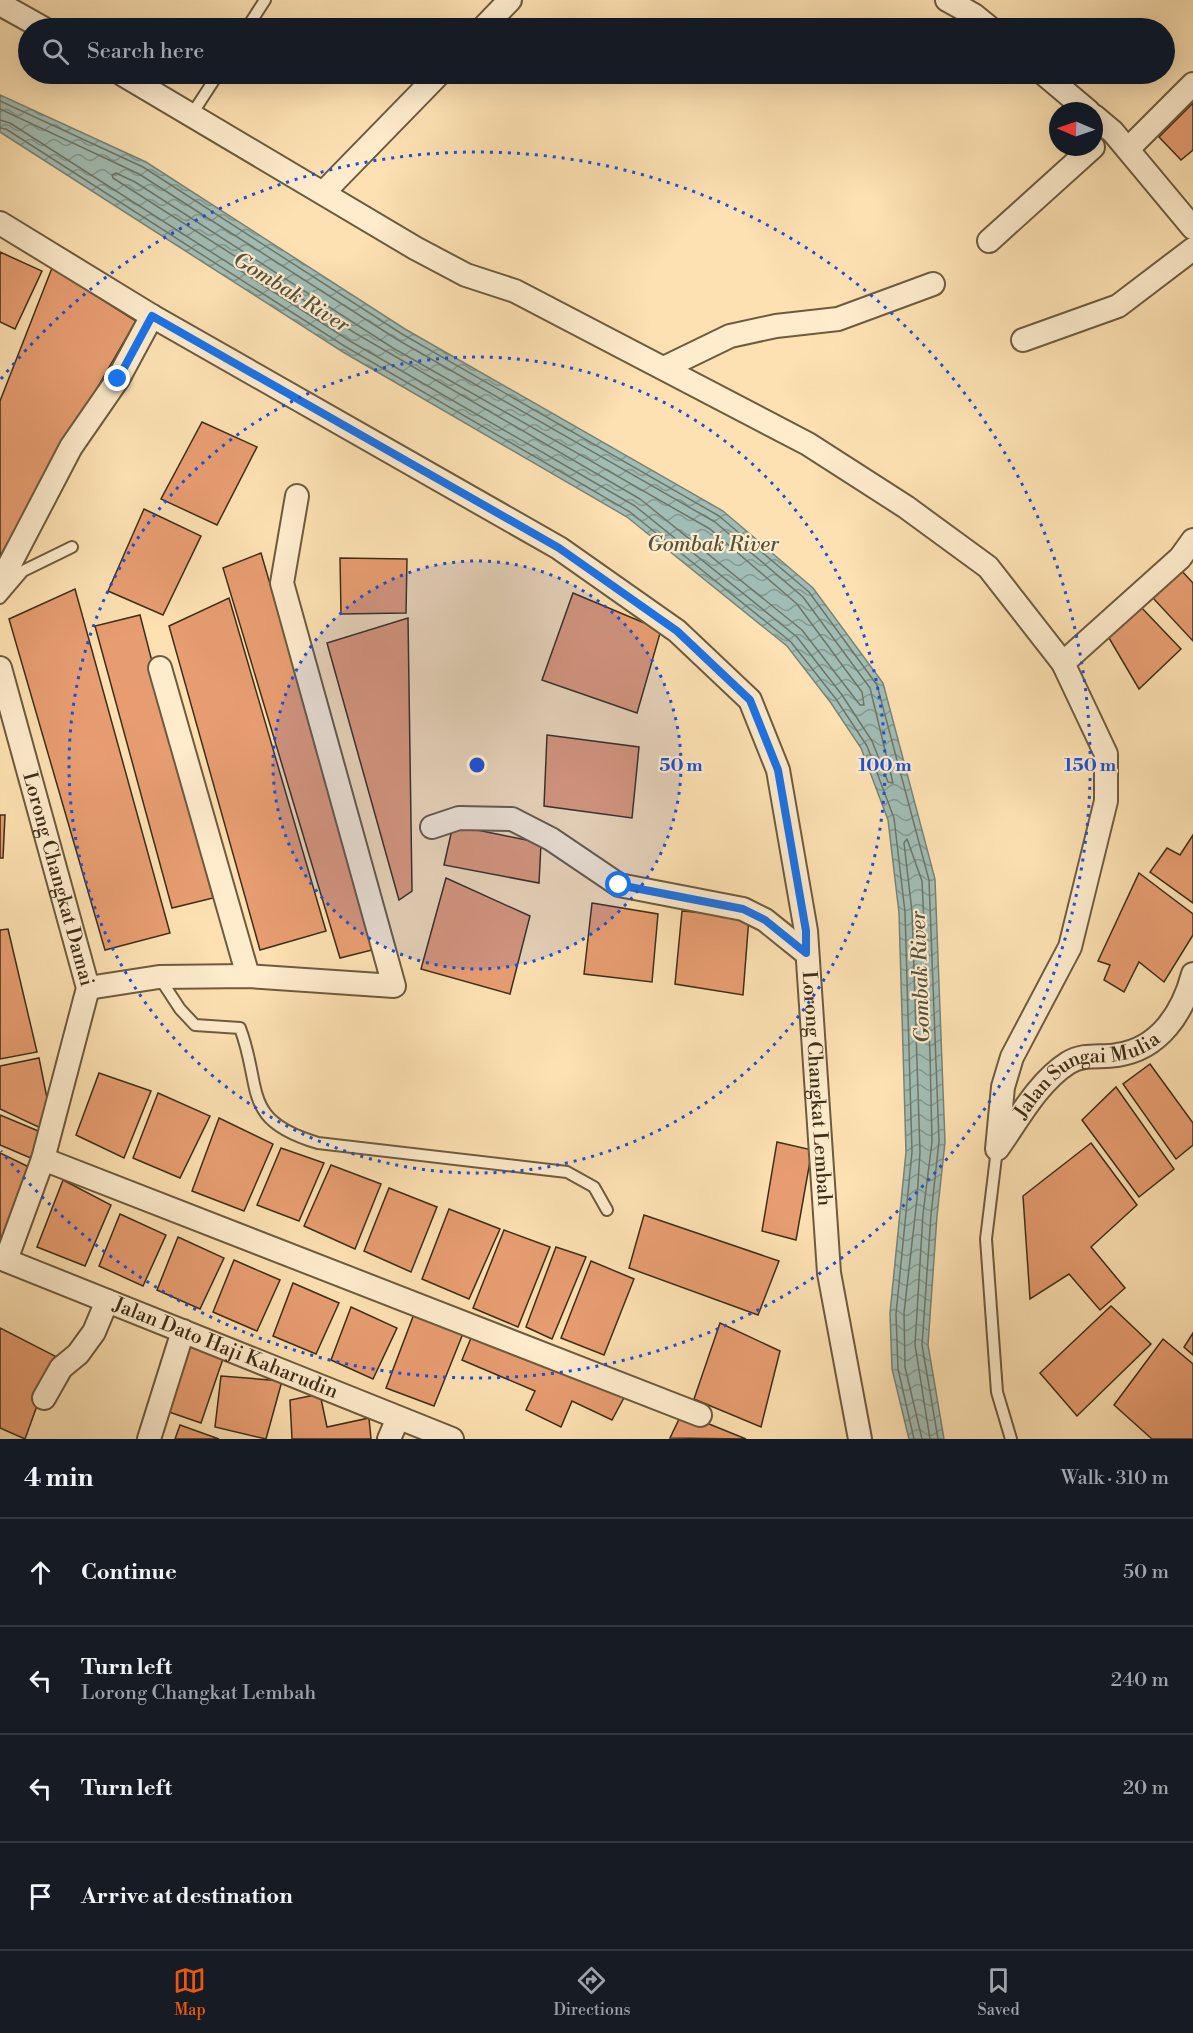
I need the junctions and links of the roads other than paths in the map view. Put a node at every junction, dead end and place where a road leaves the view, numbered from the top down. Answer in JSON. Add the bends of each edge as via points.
{"nodes":[{"id":1,"x":265,"y":0,"type":"edge"},
{"id":2,"x":510,"y":0,"type":"edge"},
{"id":3,"x":947,"y":0,"type":"edge"},
{"id":4,"x":0,"y":4,"type":"edge"},
{"id":5,"x":25,"y":18,"type":"edge"},
{"id":6,"x":253,"y":18,"type":"edge"},
{"id":7,"x":493,"y":18,"type":"edge"},
{"id":8,"x":978,"y":18,"type":"edge"},
{"id":9,"x":140,"y":84,"type":"edge"},
{"id":10,"x":212,"y":84,"type":"edge"},
{"id":11,"x":429,"y":84,"type":"edge"},
{"id":12,"x":1056,"y":84,"type":"edge"},
{"id":13,"x":1193,"y":84,"type":"edge"},
{"id":14,"x":1077,"y":102,"type":"edge"},
{"id":15,"x":192,"y":114,"type":"junction"},
{"id":16,"x":1103,"y":124,"type":"edge"},
{"id":17,"x":1113,"y":132,"type":"junction"},
{"id":18,"x":1103,"y":140,"type":"edge"},
{"id":19,"x":1128,"y":149,"type":"junction"},
{"id":20,"x":1084,"y":156,"type":"edge"},
{"id":21,"x":324,"y":192,"type":"junction"},
{"id":22,"x":0,"y":223,"type":"edge"},
{"id":23,"x":1193,"y":228,"type":"edge"},
{"id":24,"x":989,"y":241,"type":"dead end"},
{"id":25,"x":1193,"y":249,"type":"edge"},
{"id":26,"x":933,"y":284,"type":"dead end"},
{"id":27,"x":152,"y":316,"type":"junction"},
{"id":28,"x":1023,"y":340,"type":"dead end"},
{"id":29,"x":664,"y":368,"type":"junction"},
{"id":30,"x":297,"y":496,"type":"dead end"},
{"id":31,"x":72,"y":547,"type":"dead end"},
{"id":32,"x":1189,"y":557,"type":"edge"},
{"id":33,"x":0,"y":583,"type":"edge"},
{"id":34,"x":0,"y":598,"type":"edge"},
{"id":35,"x":1063,"y":663,"type":"junction"},
{"id":36,"x":0,"y":668,"type":"edge"},
{"id":37,"x":160,"y":668,"type":"dead end"},
{"id":38,"x":432,"y":827,"type":"dead end"},
{"id":39,"x":806,"y":953,"type":"junction"},
{"id":40,"x":1193,"y":974,"type":"edge"},
{"id":41,"x":248,"y":976,"type":"junction"},
{"id":42,"x":159,"y":977,"type":"junction"},
{"id":43,"x":88,"y":988,"type":"junction"},
{"id":44,"x":997,"y":1149,"type":"junction"},
{"id":45,"x":44,"y":1159,"type":"junction"},
{"id":46,"x":607,"y":1210,"type":"dead end"},
{"id":47,"x":3,"y":1259,"type":"edge"},
{"id":48,"x":107,"y":1301,"type":"junction"},
{"id":49,"x":183,"y":1331,"type":"junction"},
{"id":50,"x":44,"y":1398,"type":"dead end"},
{"id":51,"x":700,"y":1414,"type":"dead end"},
{"id":52,"x":398,"y":1418,"type":"junction"},
{"id":53,"x":149,"y":1439,"type":"edge"},
{"id":54,"x":389,"y":1439,"type":"edge"},
{"id":55,"x":452,"y":1439,"type":"edge"},
{"id":56,"x":860,"y":1439,"type":"edge"},
{"id":57,"x":1011,"y":1439,"type":"edge"}],
"edges":[{"from":1,"to":6,"type":"lane"},
{"from":2,"to":7,"type":"street"},
{"from":3,"to":8,"type":"street"},
{"from":4,"to":5,"type":"street"},
{"from":9,"to":15,"type":"street"},
{"from":10,"to":15,"type":"lane"},
{"from":11,"to":21,"type":"street"},
{"from":12,"to":14,"type":"street"},
{"from":13,"to":19,"type":"street"},
{"from":15,"to":21,"type":"street"},
{"from":16,"to":17,"type":"street"},
{"from":17,"to":18,"type":"street"},
{"from":17,"to":19,"type":"street"},
{"from":19,"to":23,"type":"street"},
{"from":20,"to":24,"type":"street"},
{"from":21,"to":29,"type":"street","via":[[456,270],[515,291]]},
{"from":22,"to":27,"type":"street","name":"Lorong Changkat Lembah"},
{"from":25,"to":28,"type":"street","via":[[1118,306]]},
{"from":26,"to":29,"type":"street","via":[[838,319],[730,336]]},
{"from":27,"to":33,"type":"street","via":[[118,379],[71,447]]},
{"from":27,"to":39,"type":"street","name":"Lorong Changkat Lembah","via":[[559,548],[677,631],[750,700],[778,770],[806,931]]},
{"from":29,"to":35,"type":"street","via":[[808,444],[906,507],[988,567]]},
{"from":30,"to":41,"type":"street","via":[[282,583],[394,986]]},
{"from":31,"to":34,"type":"lane","via":[[23,572]]},
{"from":32,"to":35,"type":"street"},
{"from":35,"to":44,"type":"street","via":[[1106,754],[1106,801],[1070,947],[1012,1057],[1003,1087]]},
{"from":36,"to":43,"type":"street","name":"Lorong Changkat Damai"},
{"from":37,"to":41,"type":"street"},
{"from":38,"to":39,"type":"street","via":[[459,818],[512,819],[551,839],[619,885],[743,909],[765,920]]},
{"from":39,"to":56,"type":"street","name":"Lorong Changkat Lembah","via":[[830,1273]]},
{"from":40,"to":44,"type":"street","name":"Jalan Sungai Mulia","via":[[1179,1014],[1154,1040],[1126,1053],[1082,1057],[1068,1063],[1042,1088]]},
{"from":41,"to":42,"type":"street"},
{"from":42,"to":43,"type":"street"},
{"from":42,"to":46,"type":"lane","via":[[195,1025],[240,1028],[248,1049],[251,1081],[266,1117],[291,1136],[318,1143],[567,1172],[594,1187]]},
{"from":43,"to":45,"type":"street","name":"Lorong Changkat Damai"},
{"from":44,"to":57,"type":"lane","via":[[986,1239],[998,1392]]},
{"from":45,"to":47,"type":"street","name":"Lorong Changkat Damai"},
{"from":45,"to":51,"type":"street"},
{"from":47,"to":48,"type":"street","name":"Jalan Dato Haji Kaharudin"},
{"from":48,"to":49,"type":"street","name":"Jalan Dato Haji Kaharudin"},
{"from":48,"to":50,"type":"street","via":[[94,1332],[78,1354],[61,1368]]},
{"from":49,"to":52,"type":"street","name":"Jalan Dato Haji Kaharudin"},
{"from":49,"to":53,"type":"street"},
{"from":52,"to":54,"type":"street"},
{"from":52,"to":55,"type":"street","name":"Jalan Dato Haji Kaharudin"}]}
